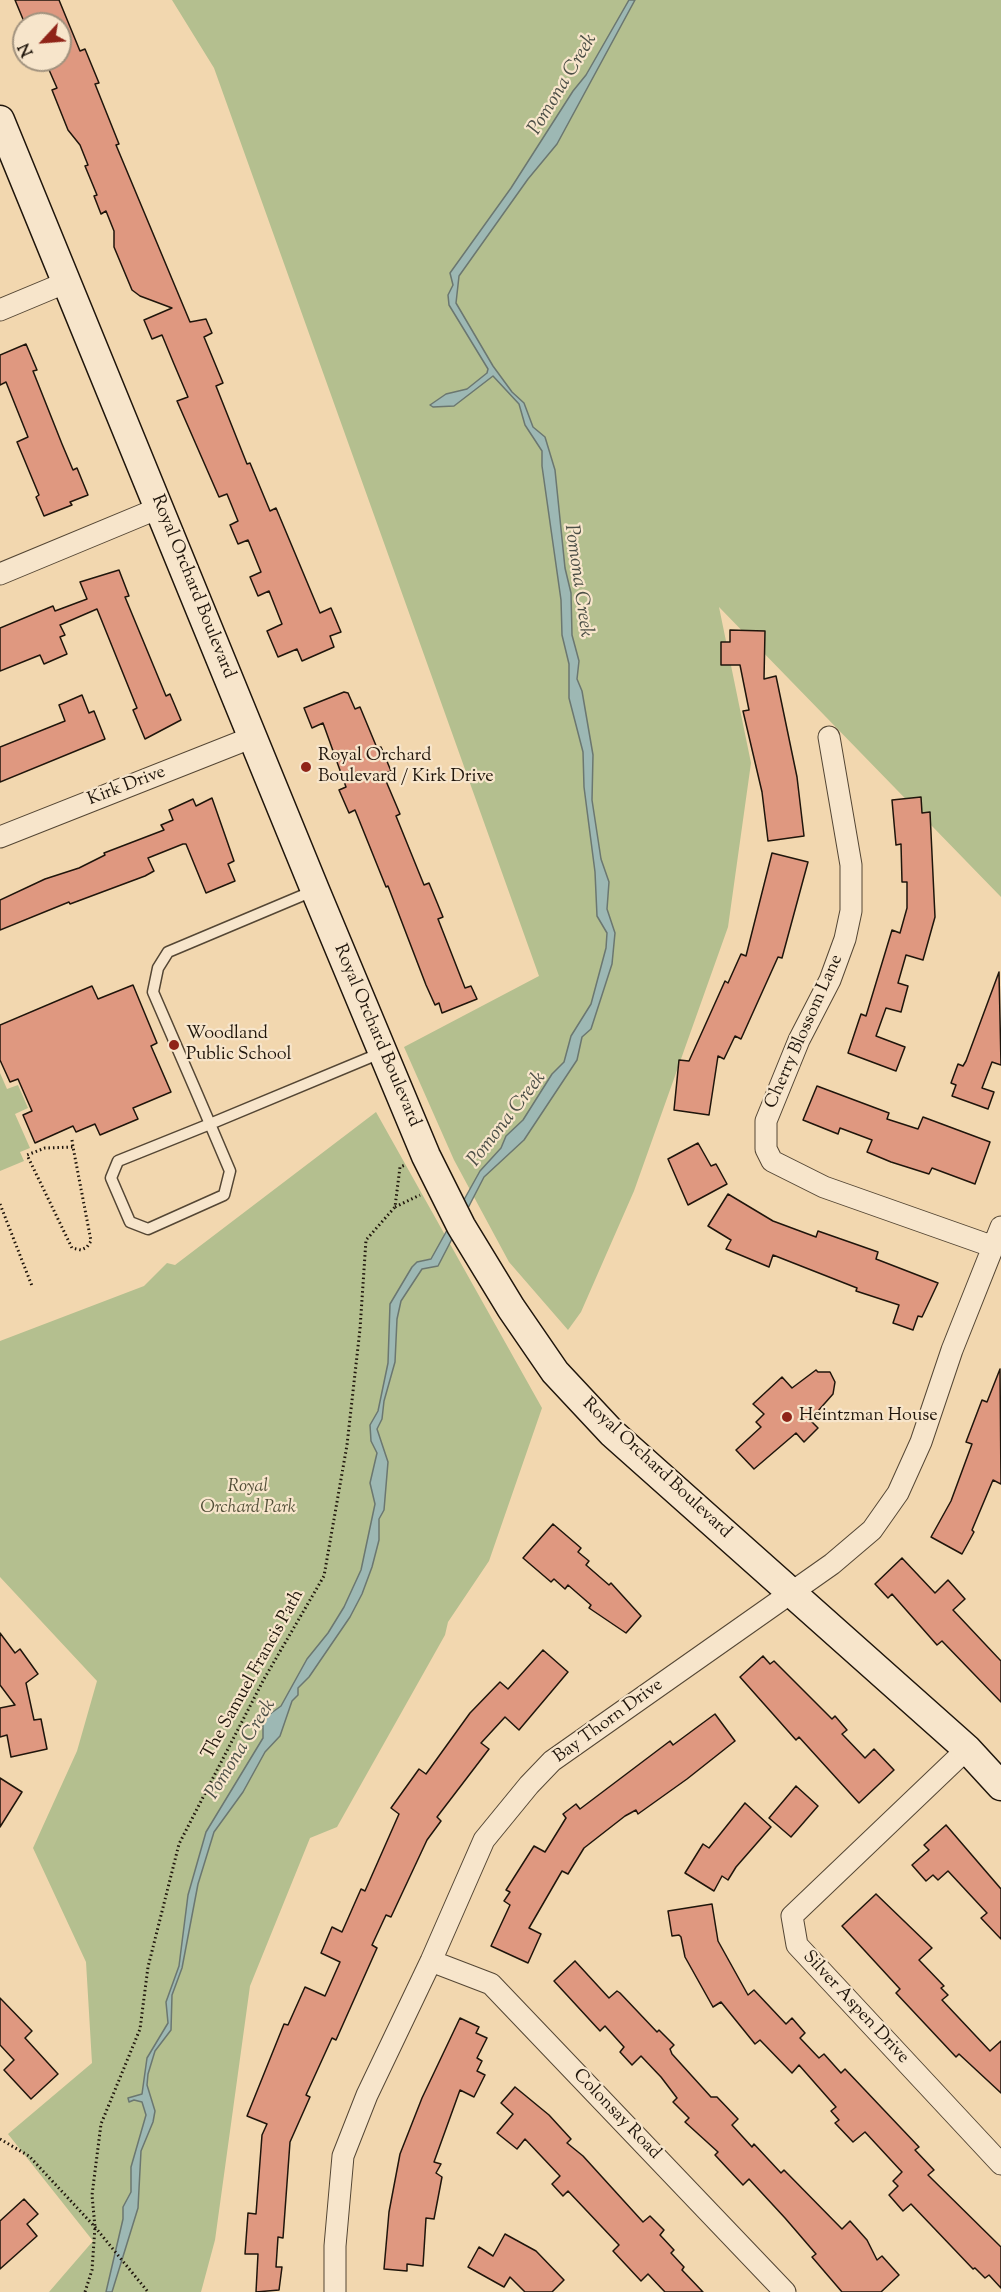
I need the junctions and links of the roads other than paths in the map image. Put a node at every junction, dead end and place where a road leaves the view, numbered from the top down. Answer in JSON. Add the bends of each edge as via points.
{"nodes":[{"id":1,"x":0,"y":120,"type":"edge"},
{"id":2,"x":67,"y":282,"type":"junction"},
{"id":3,"x":0,"y":310,"type":"edge"},
{"id":4,"x":159,"y":508,"type":"junction"},
{"id":5,"x":0,"y":574,"type":"edge"},
{"id":6,"x":253,"y":737,"type":"junction"},
{"id":7,"x":830,"y":737,"type":"dead end"},
{"id":8,"x":0,"y":837,"type":"edge"},
{"id":9,"x":315,"y":890,"type":"junction"},
{"id":10,"x":383,"y":1052,"type":"junction"},
{"id":11,"x":210,"y":1124,"type":"junction"},
{"id":12,"x":998,"y":1237,"type":"edge"},
{"id":13,"x":792,"y":1591,"type":"junction"},
{"id":14,"x":967,"y":1749,"type":"junction"},
{"id":15,"x":1001,"y":1786,"type":"edge"},
{"id":16,"x":431,"y":1961,"type":"junction"},
{"id":17,"x":1001,"y":2164,"type":"edge"},
{"id":18,"x":334,"y":2292,"type":"edge"},
{"id":19,"x":785,"y":2292,"type":"edge"}],
"edges":[{"from":1,"to":2,"type":"street","name":"Royal Orchard Boulevard"},
{"from":2,"to":3,"type":"street"},
{"from":2,"to":4,"type":"street","name":"Royal Orchard Boulevard"},
{"from":4,"to":5,"type":"street"},
{"from":4,"to":6,"type":"street","name":"Royal Orchard Boulevard"},
{"from":6,"to":8,"type":"street","name":"Kirk Drive"},
{"from":6,"to":9,"type":"street","name":"Royal Orchard Boulevard"},
{"from":7,"to":12,"type":"street","name":"Cherry Blossom Lane","via":[[851,865],[851,911],[830,980],[799,1040],[766,1121],[766,1149],[772,1161],[824,1187]]},
{"from":9,"to":10,"type":"street","name":"Royal Orchard Boulevard"},
{"from":9,"to":11,"type":"lane","via":[[168,952],[158,968],[153,992]]},
{"from":10,"to":11,"type":"lane"},
{"from":10,"to":13,"type":"street","name":"Royal Orchard Boulevard","via":[[443,1191],[511,1308],[555,1372],[612,1433]]},
{"from":11,"to":11,"type":"lane","via":[[230,1171],[224,1195],[148,1229],[130,1222],[111,1178],[118,1161]]},
{"from":12,"to":13,"type":"street","name":"Bay Thorn Drive","via":[[898,1493],[872,1530]]},
{"from":13,"to":14,"type":"street","name":"Royal Orchard Boulevard"},
{"from":13,"to":16,"type":"street","name":"Bay Thorn Drive","via":[[552,1761],[484,1840]]},
{"from":14,"to":15,"type":"street","name":"Royal Orchard Boulevard"},
{"from":14,"to":17,"type":"street","name":"Silver Aspen Drive","via":[[792,1916],[797,1945]]},
{"from":16,"to":18,"type":"street","name":"Bay Thorn Drive","via":[[367,2095],[343,2156]]},
{"from":16,"to":19,"type":"street","name":"Colonsay Road","via":[[491,1984]]}]}
